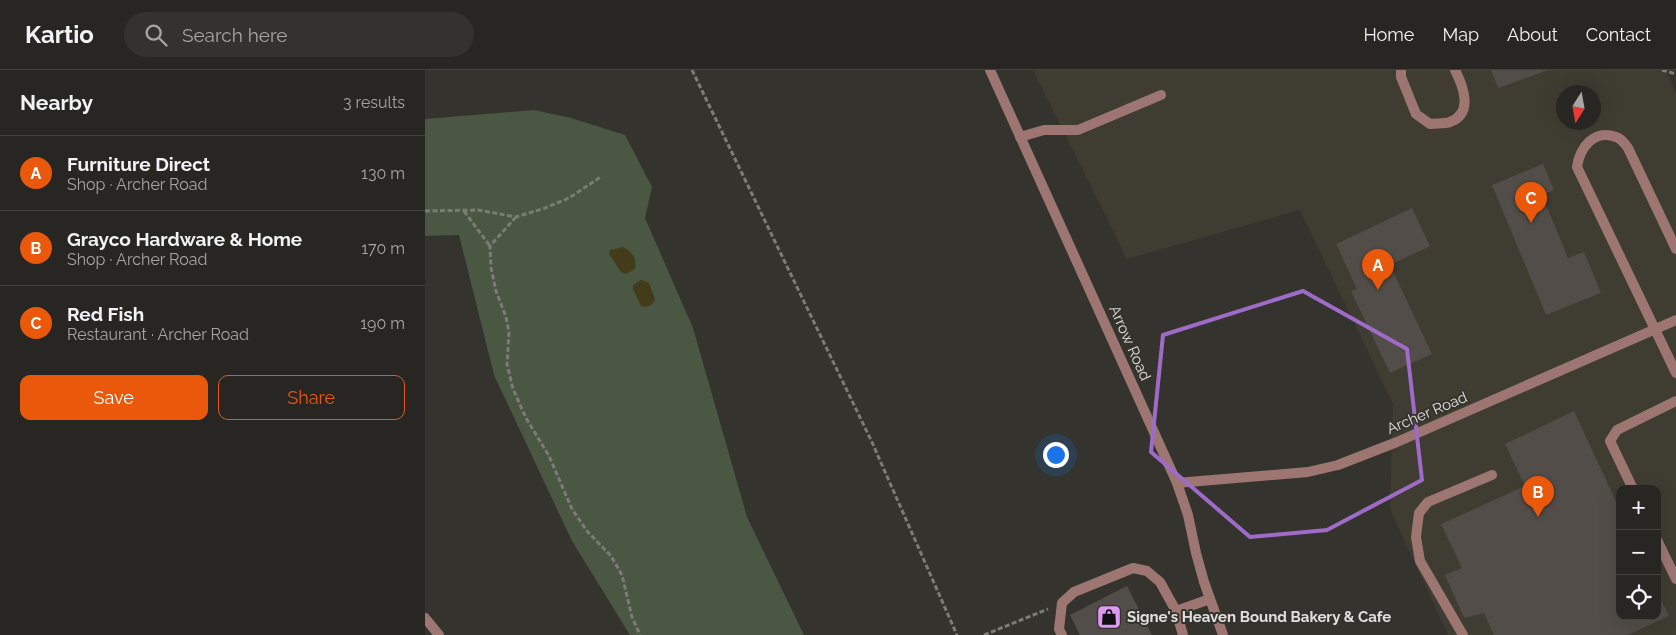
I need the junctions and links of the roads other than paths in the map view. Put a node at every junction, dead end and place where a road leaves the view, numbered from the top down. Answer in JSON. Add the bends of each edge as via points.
{"nodes":[{"id":1,"x":990,"y":70,"type":"edge"},
{"id":2,"x":1401,"y":70,"type":"edge"},
{"id":3,"x":1455,"y":70,"type":"edge"},
{"id":4,"x":1161,"y":95,"type":"dead end"},
{"id":5,"x":1020,"y":136,"type":"junction"},
{"id":6,"x":1676,"y":249,"type":"edge"},
{"id":7,"x":1676,"y":320,"type":"edge"},
{"id":8,"x":1655,"y":329,"type":"junction"},
{"id":9,"x":1676,"y":373,"type":"edge"},
{"id":10,"x":1676,"y":401,"type":"edge"},
{"id":11,"x":1491,"y":475,"type":"dead end"},
{"id":12,"x":1177,"y":483,"type":"junction"},
{"id":13,"x":1631,"y":485,"type":"edge"},
{"id":14,"x":1661,"y":548,"type":"edge"},
{"id":15,"x":1676,"y":579,"type":"edge"},
{"id":16,"x":1210,"y":599,"type":"junction"},
{"id":17,"x":1176,"y":611,"type":"junction"},
{"id":18,"x":425,"y":618,"type":"edge"},
{"id":19,"x":439,"y":635,"type":"edge"},
{"id":20,"x":1062,"y":635,"type":"edge"},
{"id":21,"x":1183,"y":635,"type":"edge"},
{"id":22,"x":1223,"y":635,"type":"edge"},
{"id":23,"x":1463,"y":635,"type":"edge"}],
"edges":[{"from":1,"to":5,"type":"street","name":"Arrow Road"},
{"from":2,"to":3,"type":"street","via":[[1416,114],[1430,124],[1450,122],[1462,114],[1465,102],[1463,87]]},
{"from":4,"to":5,"type":"street","via":[[1077,130],[1044,130]]},
{"from":5,"to":12,"type":"street","name":"Arrow Road"},
{"from":6,"to":8,"type":"street","via":[[1628,148],[1618,137],[1602,135],[1587,142],[1579,155],[1577,167]]},
{"from":7,"to":8,"type":"street","name":"Archer Road"},
{"from":8,"to":9,"type":"street"},
{"from":8,"to":12,"type":"street","name":"Archer Road","via":[[1338,465],[1308,472]]},
{"from":10,"to":13,"type":"street","via":[[1617,430],[1610,441]]},
{"from":11,"to":23,"type":"street","via":[[1429,502],[1419,513],[1416,537],[1420,560]]},
{"from":12,"to":16,"type":"street","name":"Arrow Road"},
{"from":14,"to":15,"type":"street"},
{"from":16,"to":17,"type":"street"},
{"from":16,"to":22,"type":"street","name":"Arrow Road"},
{"from":17,"to":20,"type":"street","via":[[1160,582],[1147,571],[1133,568],[1074,592],[1062,603],[1059,629]]},
{"from":17,"to":21,"type":"street"},
{"from":18,"to":19,"type":"street"}]}
